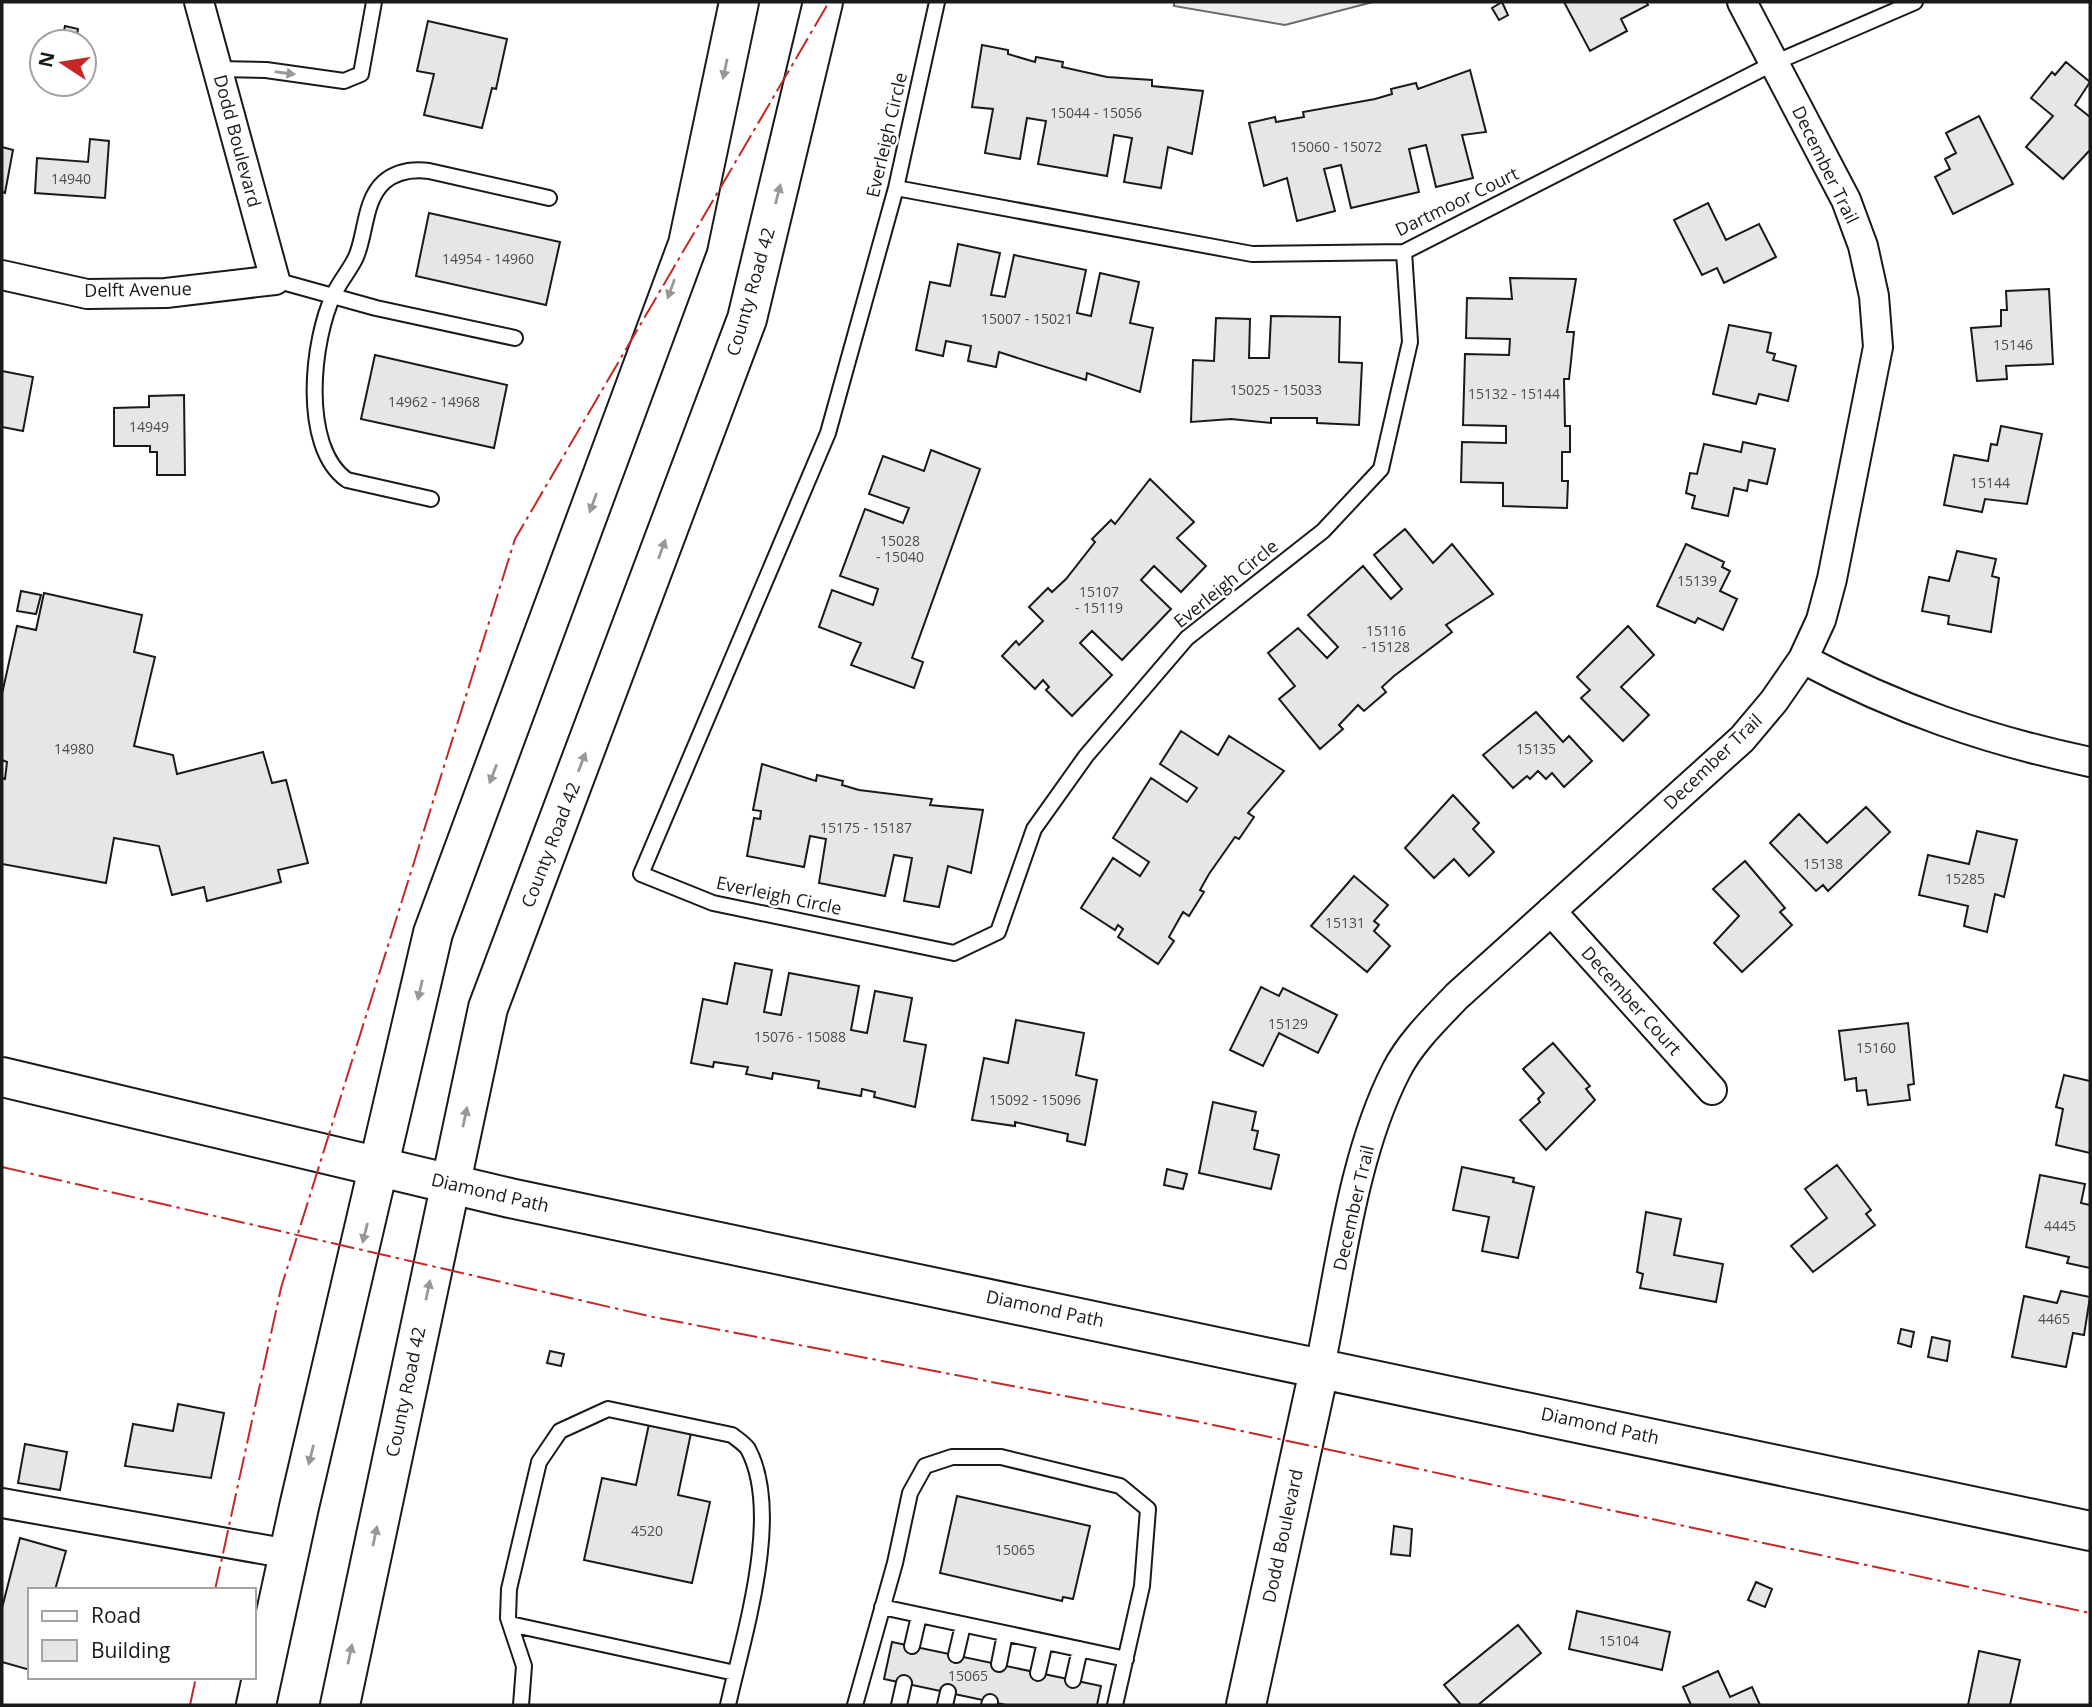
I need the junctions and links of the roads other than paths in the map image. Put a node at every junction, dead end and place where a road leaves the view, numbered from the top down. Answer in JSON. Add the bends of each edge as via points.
{"nodes":[{"id":1,"x":199,"y":2,"type":"edge"},
{"id":2,"x":374,"y":2,"type":"edge"},
{"id":3,"x":739,"y":2,"type":"edge"},
{"id":4,"x":823,"y":2,"type":"edge"},
{"id":5,"x":937,"y":2,"type":"edge"},
{"id":6,"x":1742,"y":2,"type":"edge"},
{"id":7,"x":1915,"y":2,"type":"edge"},
{"id":8,"x":1774,"y":63,"type":"junction"},
{"id":9,"x":217,"y":69,"type":"junction"},
{"id":10,"x":896,"y":188,"type":"junction"},
{"id":11,"x":549,"y":198,"type":"dead end"},
{"id":12,"x":1404,"y":252,"type":"junction"},
{"id":13,"x":2,"y":275,"type":"edge"},
{"id":14,"x":275,"y":280,"type":"junction"},
{"id":15,"x":333,"y":295,"type":"junction"},
{"id":16,"x":516,"y":338,"type":"dead end"},
{"id":17,"x":431,"y":499,"type":"dead end"},
{"id":18,"x":1803,"y":659,"type":"junction"},
{"id":19,"x":2090,"y":762,"type":"edge"},
{"id":20,"x":1551,"y":911,"type":"junction"},
{"id":21,"x":2,"y":1077,"type":"edge"},
{"id":22,"x":1712,"y":1090,"type":"dead end"},
{"id":23,"x":380,"y":1167,"type":"junction"},
{"id":24,"x":450,"y":1184,"type":"junction"},
{"id":25,"x":1320,"y":1366,"type":"junction"},
{"id":26,"x":2,"y":1503,"type":"edge"},
{"id":27,"x":2090,"y":1531,"type":"edge"},
{"id":28,"x":289,"y":1554,"type":"junction"},
{"id":29,"x":882,"y":1607,"type":"junction"},
{"id":30,"x":919,"y":1616,"type":"junction"},
{"id":31,"x":510,"y":1624,"type":"junction"},
{"id":32,"x":963,"y":1625,"type":"junction"},
{"id":33,"x":1005,"y":1634,"type":"junction"},
{"id":34,"x":1045,"y":1642,"type":"junction"},
{"id":35,"x":912,"y":1646,"type":"dead end"},
{"id":36,"x":1080,"y":1649,"type":"junction"},
{"id":37,"x":956,"y":1655,"type":"dead end"},
{"id":38,"x":1126,"y":1658,"type":"junction"},
{"id":39,"x":999,"y":1664,"type":"dead end"},
{"id":40,"x":735,"y":1672,"type":"junction"},
{"id":41,"x":1038,"y":1673,"type":"dead end"},
{"id":42,"x":1073,"y":1680,"type":"dead end"},
{"id":43,"x":904,"y":1683,"type":"dead end"},
{"id":44,"x":256,"y":1705,"type":"edge"},
{"id":45,"x":340,"y":1705,"type":"edge"},
{"id":46,"x":521,"y":1705,"type":"edge"},
{"id":47,"x":728,"y":1705,"type":"edge"},
{"id":48,"x":855,"y":1705,"type":"edge"},
{"id":49,"x":899,"y":1705,"type":"edge"},
{"id":50,"x":1115,"y":1705,"type":"edge"},
{"id":51,"x":1247,"y":1705,"type":"edge"}],
"edges":[{"from":1,"to":9,"type":"street","name":"Dodd Boulevard"},
{"from":9,"to":2,"type":"lane","one_way":true,"via":[[266,70],[344,81],[361,74]]},
{"from":3,"to":23,"type":"main road","one_way":true,"via":[[688,244],[433,933]]},
{"from":24,"to":4,"type":"main road","name":"County Road 42","one_way":true,"via":[[488,1008],[747,319]]},
{"from":5,"to":10,"type":"lane","name":"Everleigh Circle"},
{"from":6,"to":8,"type":"street","name":"December Trail"},
{"from":7,"to":8,"type":"lane","name":"Dartmoor Court"},
{"from":8,"to":12,"type":"lane","name":"Dartmoor Court"},
{"from":8,"to":18,"type":"street","name":"December Trail","via":[[1850,212],[1874,296],[1878,346],[1832,579],[1821,620]]},
{"from":9,"to":14,"type":"street","name":"Dodd Boulevard"},
{"from":10,"to":12,"type":"lane","name":"Dartmoor Court","via":[[1252,254]]},
{"from":10,"to":12,"type":"lane","name":"Everleigh Circle","via":[[828,433],[641,874],[713,904],[954,953],[998,932],[1034,829],[1086,756],[1187,638],[1323,531],[1381,469],[1410,342]]},
{"from":11,"to":15,"type":"lane","via":[[429,171],[397,174],[374,195],[356,256]]},
{"from":13,"to":14,"type":"street","name":"Delft Avenue","via":[[87,294],[166,293]]},
{"from":14,"to":15,"type":"lane"},
{"from":15,"to":16,"type":"lane"},
{"from":15,"to":17,"type":"lane","via":[[312,389],[327,455],[336,472],[347,480]]},
{"from":18,"to":19,"type":"street","via":[[1921,715]]},
{"from":18,"to":20,"type":"street","name":"December Trail","via":[[1742,739]]},
{"from":20,"to":22,"type":"street","name":"December Court"},
{"from":20,"to":25,"type":"street","name":"December Trail","via":[[1457,996],[1397,1069],[1364,1156]]},
{"from":21,"to":23,"type":"main road","name":"Diamond Path"},
{"from":23,"to":24,"type":"main road","name":"Diamond Path"},
{"from":23,"to":28,"type":"main road","one_way":true},
{"from":24,"to":25,"type":"main road","name":"Diamond Path"},
{"from":45,"to":24,"type":"main road","name":"County Road 42","one_way":true},
{"from":25,"to":27,"type":"main road","name":"Diamond Path"},
{"from":25,"to":51,"type":"main road","name":"Dodd Boulevard"},
{"from":26,"to":28,"type":"street"},
{"from":28,"to":44,"type":"main road"},
{"from":29,"to":30,"type":"lane"},
{"from":29,"to":38,"type":"lane","via":[[911,1493],[925,1466],[952,1457],[1001,1458],[1120,1486],[1148,1508],[1142,1586]]},
{"from":29,"to":48,"type":"lane"},
{"from":30,"to":32,"type":"lane"},
{"from":30,"to":35,"type":"lane"},
{"from":31,"to":40,"type":"lane"},
{"from":31,"to":40,"type":"lane","via":[[509,1589],[539,1462],[560,1431],[608,1409],[645,1416],[732,1435],[747,1447],[761,1508],[759,1564]]},
{"from":31,"to":46,"type":"lane","via":[[524,1666]]},
{"from":32,"to":33,"type":"lane"},
{"from":32,"to":37,"type":"lane"},
{"from":33,"to":34,"type":"lane"},
{"from":33,"to":39,"type":"lane"},
{"from":34,"to":36,"type":"lane"},
{"from":34,"to":41,"type":"lane"},
{"from":36,"to":38,"type":"lane"},
{"from":36,"to":42,"type":"lane"},
{"from":38,"to":50,"type":"lane"},
{"from":40,"to":47,"type":"lane"},
{"from":43,"to":49,"type":"lane"}]}
